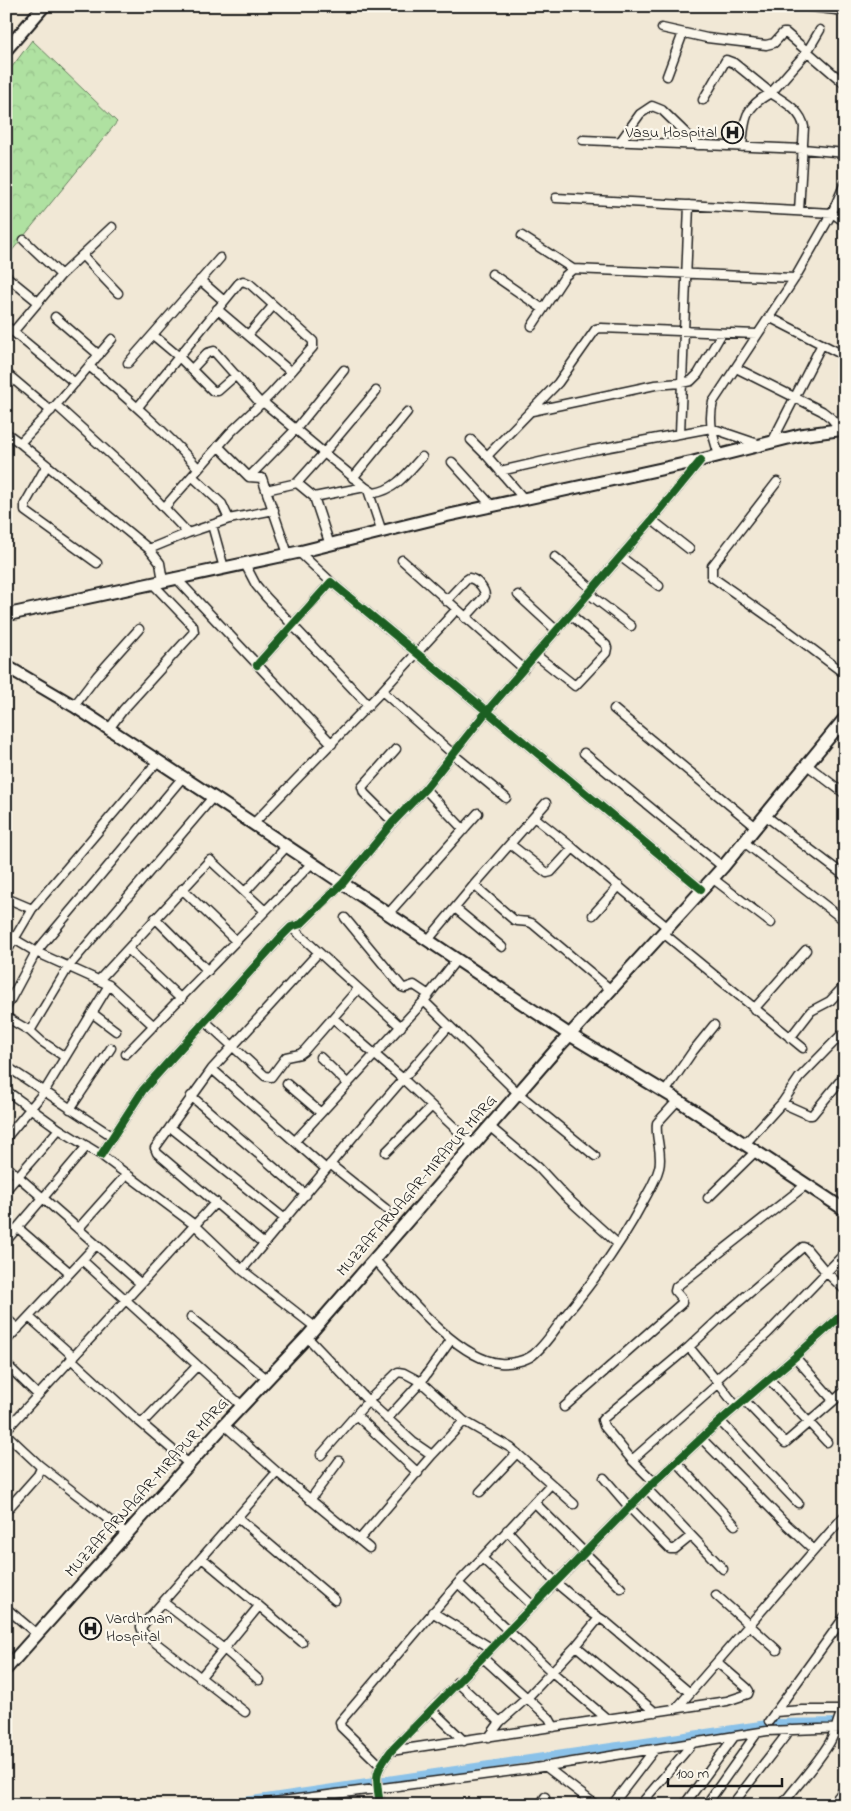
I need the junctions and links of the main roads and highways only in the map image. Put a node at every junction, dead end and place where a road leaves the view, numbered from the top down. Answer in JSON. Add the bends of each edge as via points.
{"nodes":[{"id":1,"x":34,"y":6,"type":"edge"},
{"id":2,"x":44,"y":6,"type":"edge"},
{"id":3,"x":28,"y":19,"type":"junction"},
{"id":4,"x":6,"y":39,"type":"edge"},
{"id":5,"x":6,"y":50,"type":"edge"},
{"id":6,"x":843,"y":429,"type":"edge"},
{"id":7,"x":6,"y":615,"type":"edge"},
{"id":8,"x":6,"y":666,"type":"edge"},
{"id":9,"x":845,"y":718,"type":"edge"},
{"id":10,"x":570,"y":1035,"type":"junction"},
{"id":11,"x":845,"y":1210,"type":"edge"},
{"id":12,"x":6,"y":1669,"type":"edge"}],
"edges":[{"from":1,"to":3,"type":"main road"},
{"from":2,"to":3,"type":"main road"},
{"from":3,"to":4,"type":"main road"},
{"from":3,"to":5,"type":"main road"},
{"from":6,"to":7,"type":"main road"},
{"from":8,"to":10,"type":"main road","via":[[183,777]]},
{"from":9,"to":10,"type":"main road","name":"MUZZAFARNAGAR-MIRAPUR MARG","via":[[744,842]]},
{"from":10,"to":11,"type":"main road","via":[[678,1100]]},
{"from":10,"to":12,"type":"main road","name":"MUZZAFARNAGAR-MIRAPUR MARG","via":[[307,1337]]}]}
